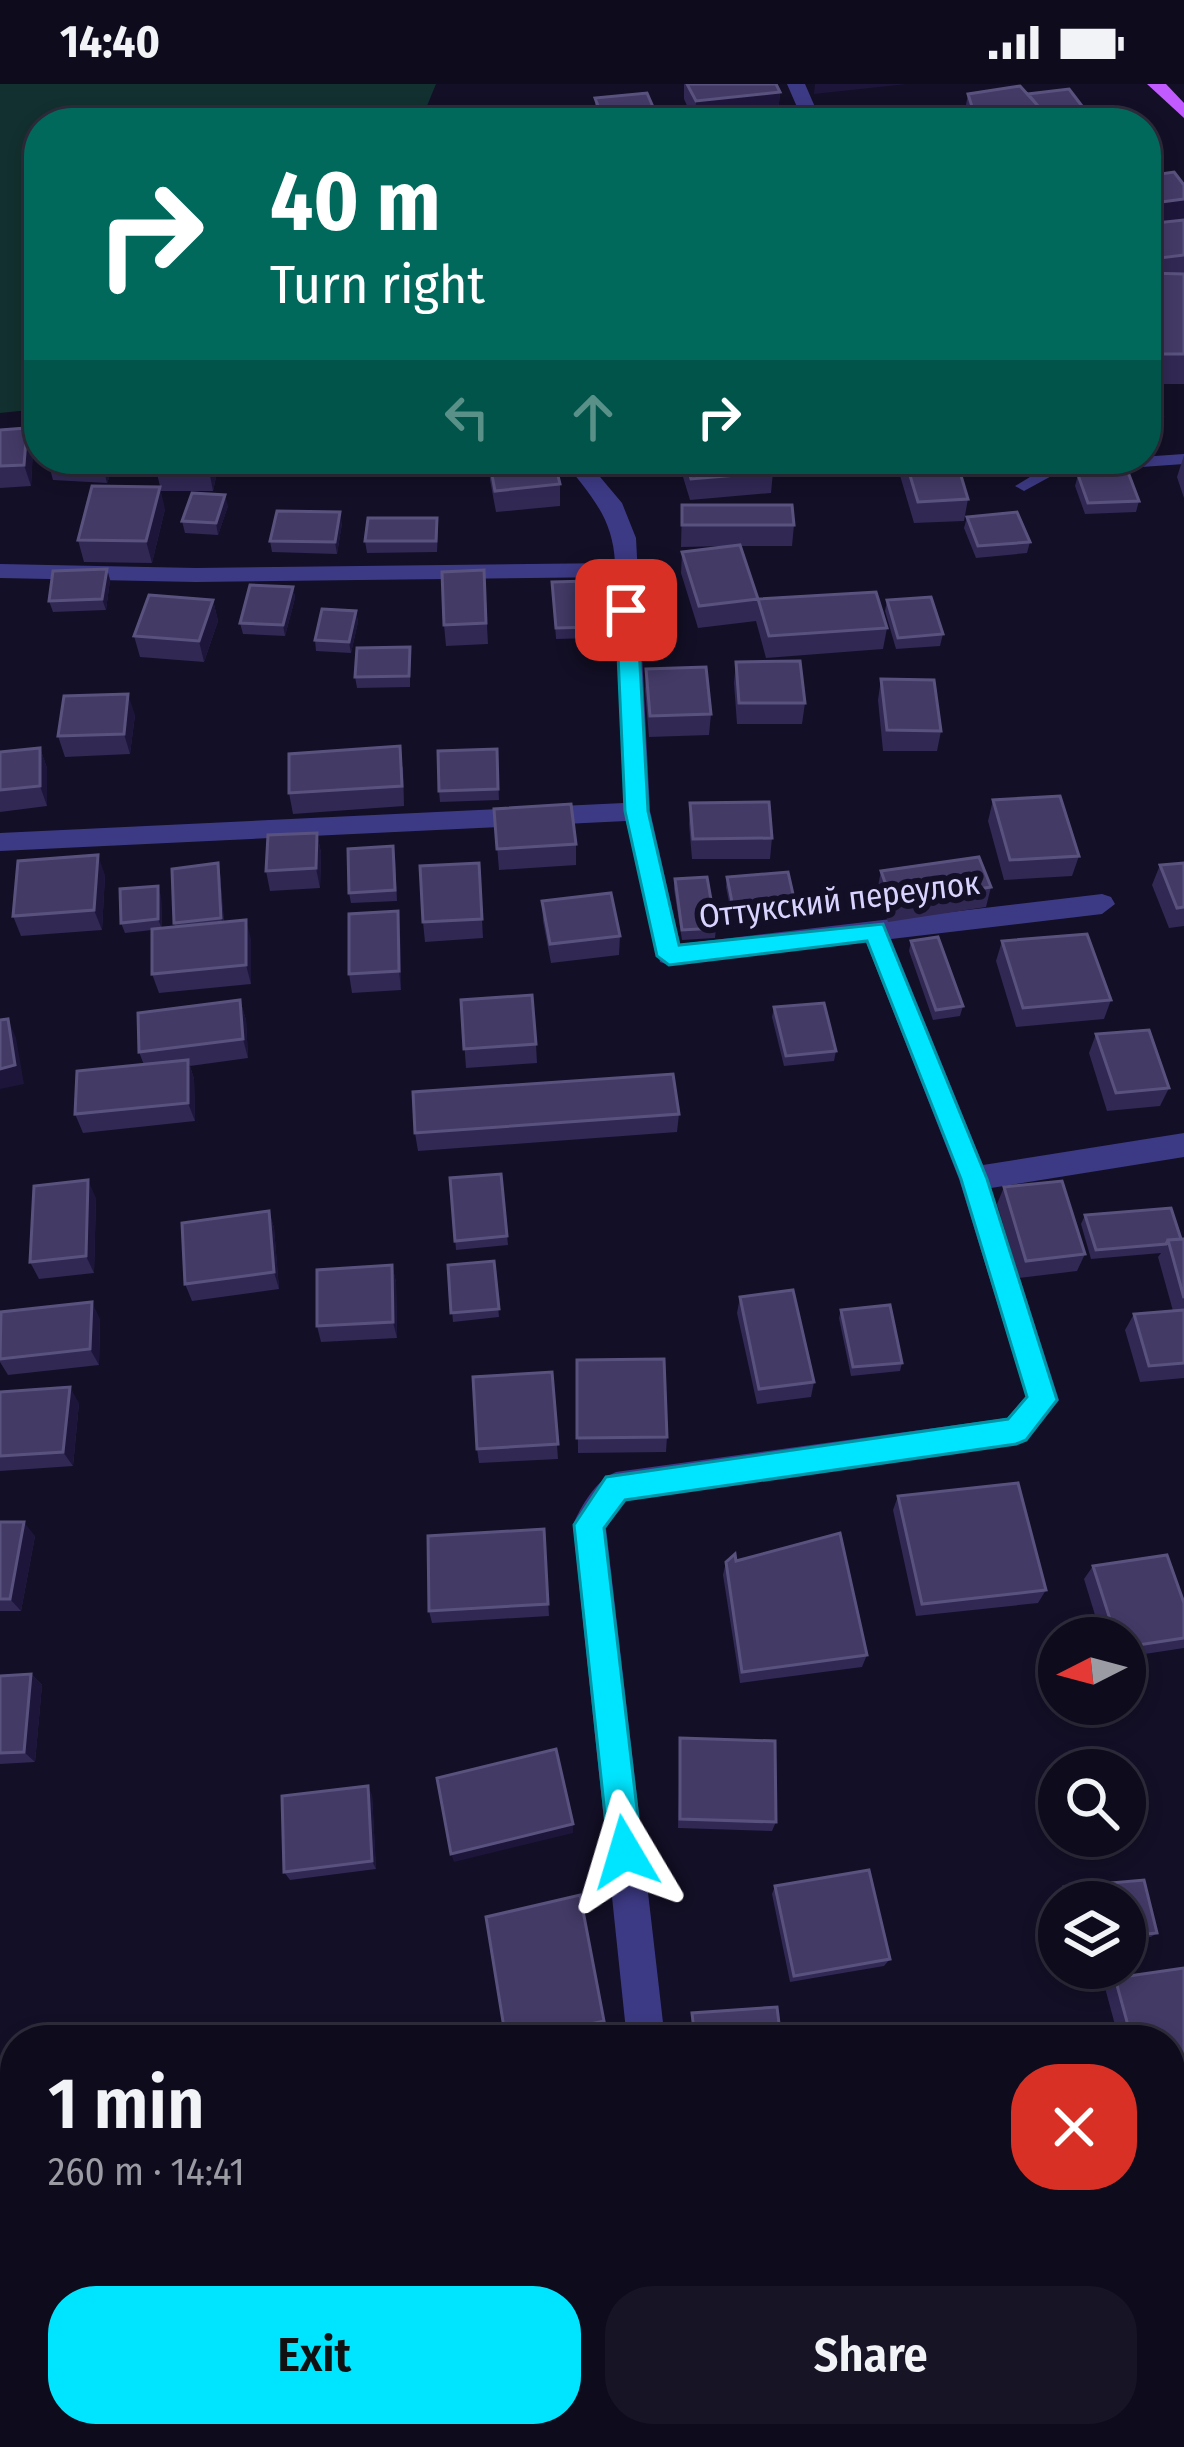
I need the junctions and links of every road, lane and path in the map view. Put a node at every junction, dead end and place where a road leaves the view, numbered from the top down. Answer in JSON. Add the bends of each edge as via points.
{"nodes":[{"id":1,"x":1156,"y":84,"type":"edge"},
{"id":2,"x":1184,"y":113,"type":"edge"},
{"id":3,"x":586,"y":474,"type":"edge"},
{"id":4,"x":1044,"y":474,"type":"edge"},
{"id":5,"x":1024,"y":487,"type":"dead end"},
{"id":6,"x":624,"y":570,"type":"junction"},
{"id":7,"x":0,"y":572,"type":"edge"},
{"id":8,"x":637,"y":811,"type":"junction"},
{"id":9,"x":0,"y":842,"type":"edge"},
{"id":10,"x":1102,"y":904,"type":"dead end"},
{"id":11,"x":875,"y":931,"type":"junction"},
{"id":12,"x":1184,"y":1145,"type":"edge"},
{"id":13,"x":974,"y":1179,"type":"junction"},
{"id":14,"x":644,"y":2025,"type":"edge"}],
"edges":[{"from":1,"to":2,"type":"main road"},
{"from":3,"to":6,"type":"street","name":"Оттукский переулок","via":[[611,503],[625,538]]},
{"from":4,"to":5,"type":"lane"},
{"from":6,"to":7,"type":"street"},
{"from":6,"to":8,"type":"street","name":"Оттукский переулок"},
{"from":8,"to":9,"type":"street"},
{"from":8,"to":11,"type":"street","name":"Оттукский переулок","via":[[669,956]]},
{"from":10,"to":11,"type":"street","name":"Оттукский переулок"},
{"from":11,"to":13,"type":"street"},
{"from":12,"to":13,"type":"street"},
{"from":13,"to":14,"type":"street","via":[[1042,1400],[1016,1431],[616,1487],[589,1525]]}]}
